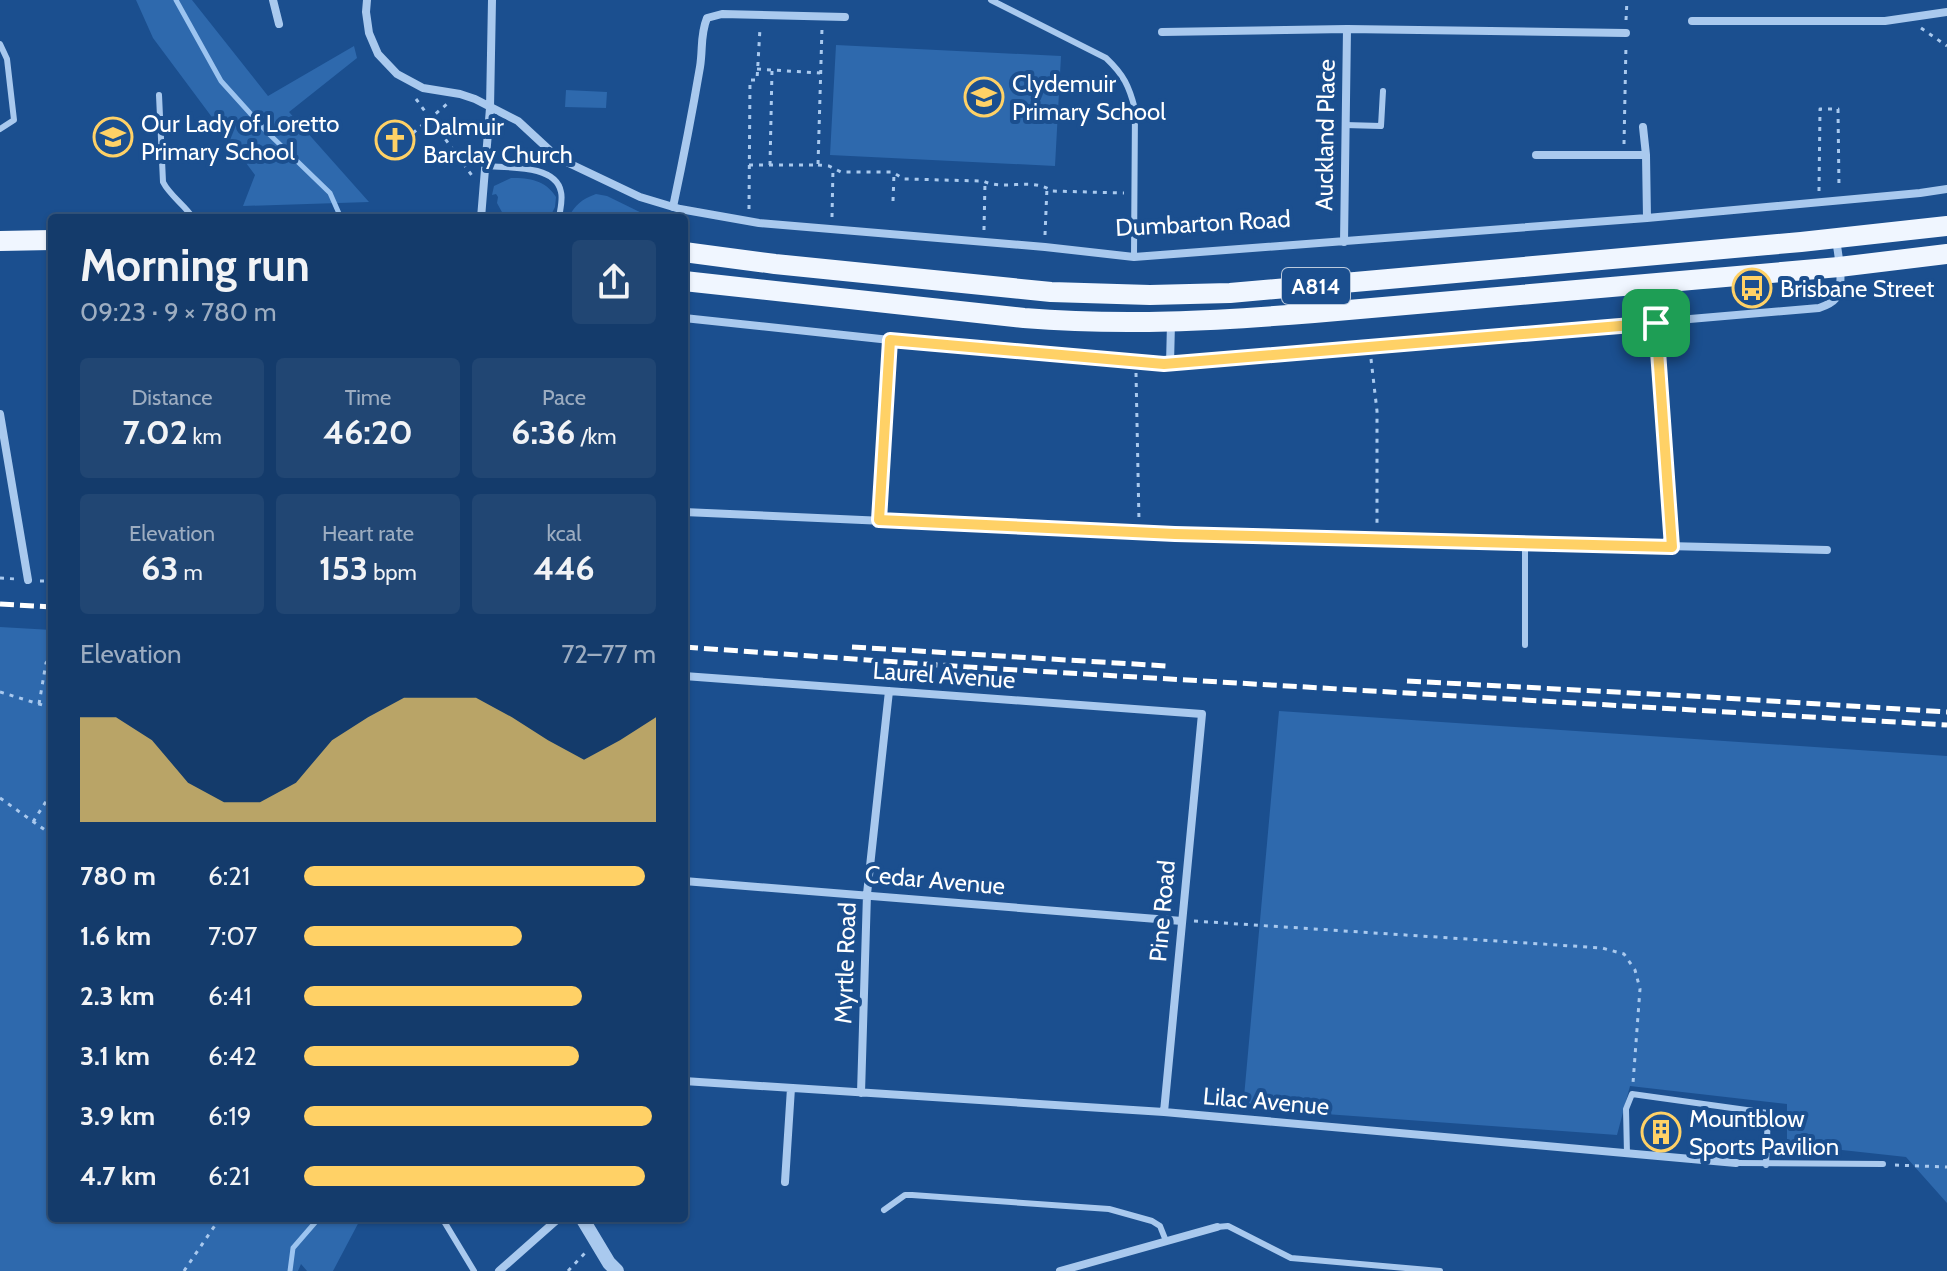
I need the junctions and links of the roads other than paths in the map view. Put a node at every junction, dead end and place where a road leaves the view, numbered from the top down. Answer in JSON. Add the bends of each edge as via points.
{"nodes":[{"id":1,"x":273,"y":0,"type":"edge"},
{"id":2,"x":367,"y":0,"type":"edge"},
{"id":3,"x":492,"y":0,"type":"edge"},
{"id":4,"x":991,"y":0,"type":"edge"},
{"id":5,"x":1947,"y":12,"type":"edge"},
{"id":6,"x":845,"y":17,"type":"dead end"},
{"id":7,"x":1692,"y":21,"type":"dead end"},
{"id":8,"x":279,"y":24,"type":"dead end"},
{"id":9,"x":1347,"y":29,"type":"junction"},
{"id":10,"x":1162,"y":32,"type":"dead end"},
{"id":11,"x":1626,"y":33,"type":"road end"},
{"id":12,"x":0,"y":44,"type":"edge"},
{"id":13,"x":1383,"y":91,"type":"dead end"},
{"id":14,"x":159,"y":95,"type":"dead end"},
{"id":15,"x":490,"y":108,"type":"junction"},
{"id":16,"x":1345,"y":125,"type":"junction"},
{"id":17,"x":1643,"y":127,"type":"dead end"},
{"id":18,"x":0,"y":129,"type":"edge"},
{"id":19,"x":1536,"y":155,"type":"dead end"},
{"id":20,"x":1646,"y":155,"type":"junction"},
{"id":21,"x":485,"y":166,"type":"junction"},
{"id":22,"x":1947,"y":189,"type":"edge"},
{"id":23,"x":673,"y":207,"type":"junction"},
{"id":24,"x":190,"y":214,"type":"edge"},
{"id":25,"x":481,"y":214,"type":"edge"},
{"id":26,"x":560,"y":214,"type":"edge"},
{"id":27,"x":1647,"y":218,"type":"junction"},
{"id":28,"x":1947,"y":226,"type":"edge"},
{"id":29,"x":1836,"y":239,"type":"junction"},
{"id":30,"x":48,"y":240,"type":"edge"},
{"id":31,"x":0,"y":241,"type":"edge"},
{"id":32,"x":1344,"y":242,"type":"junction"},
{"id":33,"x":688,"y":253,"type":"edge"},
{"id":34,"x":1947,"y":254,"type":"edge"},
{"id":35,"x":1134,"y":257,"type":"junction"},
{"id":36,"x":1839,"y":267,"type":"junction"},
{"id":37,"x":688,"y":281,"type":"edge"},
{"id":38,"x":688,"y":318,"type":"edge"},
{"id":39,"x":1171,"y":323,"type":"junction"},
{"id":40,"x":1656,"y":323,"type":"junction"},
{"id":41,"x":890,"y":340,"type":"junction"},
{"id":42,"x":1170,"y":364,"type":"junction"},
{"id":43,"x":0,"y":414,"type":"edge"},
{"id":44,"x":688,"y":512,"type":"edge"},
{"id":45,"x":879,"y":520,"type":"junction"},
{"id":46,"x":1525,"y":543,"type":"junction"},
{"id":47,"x":1672,"y":547,"type":"junction"},
{"id":48,"x":1827,"y":550,"type":"dead end"},
{"id":49,"x":28,"y":580,"type":"dead end"},
{"id":50,"x":1525,"y":645,"type":"dead end"},
{"id":51,"x":688,"y":676,"type":"edge"},
{"id":52,"x":889,"y":691,"type":"junction"},
{"id":53,"x":1202,"y":714,"type":"joint"},
{"id":54,"x":688,"y":881,"type":"edge"},
{"id":55,"x":867,"y":894,"type":"junction"},
{"id":56,"x":1182,"y":921,"type":"junction"},
{"id":57,"x":688,"y":1081,"type":"edge"},
{"id":58,"x":791,"y":1088,"type":"junction"},
{"id":59,"x":861,"y":1093,"type":"junction"},
{"id":60,"x":1164,"y":1112,"type":"junction"},
{"id":61,"x":1627,"y":1154,"type":"junction"},
{"id":62,"x":1736,"y":1163,"type":"joint"},
{"id":63,"x":1883,"y":1164,"type":"road end"},
{"id":64,"x":1766,"y":1165,"type":"junction"},
{"id":65,"x":785,"y":1182,"type":"dead end"},
{"id":66,"x":884,"y":1210,"type":"dead end"},
{"id":67,"x":444,"y":1222,"type":"edge"},
{"id":68,"x":554,"y":1222,"type":"edge"},
{"id":69,"x":584,"y":1222,"type":"edge"},
{"id":70,"x":1217,"y":1227,"type":"joint"},
{"id":71,"x":1166,"y":1241,"type":"junction"},
{"id":72,"x":474,"y":1271,"type":"edge"},
{"id":73,"x":499,"y":1271,"type":"edge"},
{"id":74,"x":617,"y":1271,"type":"edge"},
{"id":75,"x":1060,"y":1271,"type":"edge"},
{"id":76,"x":1440,"y":1271,"type":"edge"}],
"edges":[{"from":1,"to":8,"type":"street"},
{"from":2,"to":15,"type":"street","name":"Dumbarton Road","via":[[369,33],[378,54],[397,74],[423,88],[460,94]]},
{"from":3,"to":15,"type":"street"},
{"from":4,"to":35,"type":"lane","via":[[1106,58],[1125,79],[1135,109]]},
{"from":5,"to":7,"type":"street","via":[[1885,21]]},
{"from":6,"to":23,"type":"street","via":[[707,18]]},
{"from":9,"to":10,"type":"street","name":"Auckland Place"},
{"from":9,"to":11,"type":"street","name":"Auckland Place"},
{"from":9,"to":16,"type":"street","name":"Auckland Place"},
{"from":12,"to":18,"type":"lane","via":[[7,59],[14,120]]},
{"from":13,"to":16,"type":"lane","via":[[1381,126]]},
{"from":14,"to":24,"type":"lane","via":[[163,182]]},
{"from":15,"to":21,"type":"street"},
{"from":15,"to":23,"type":"street","name":"Dumbarton Road","via":[[518,121],[558,158]]},
{"from":16,"to":32,"type":"street","name":"Auckland Place"},
{"from":17,"to":20,"type":"street"},
{"from":19,"to":20,"type":"street"},
{"from":20,"to":27,"type":"street"},
{"from":21,"to":25,"type":"street"},
{"from":21,"to":26,"type":"lane","via":[[547,173],[560,186]]},
{"from":22,"to":27,"type":"street","name":"Dumbarton Road"},
{"from":23,"to":35,"type":"street","name":"Dumbarton Road","via":[[748,221]]},
{"from":27,"to":32,"type":"street","name":"Dumbarton Road"},
{"from":28,"to":29,"type":"main road","number":"A814"},
{"from":29,"to":33,"type":"main road","number":"A814","via":[[1230,293],[1150,295],[1051,292]]},
{"from":29,"to":36,"type":"street"},
{"from":30,"to":31,"type":"main road"},
{"from":32,"to":35,"type":"street","name":"Dumbarton Road"},
{"from":34,"to":36,"type":"main road","number":"A814"},
{"from":36,"to":39,"type":"main road","number":"A814"},
{"from":36,"to":40,"type":"street","via":[[1837,297],[1819,308]]},
{"from":37,"to":39,"type":"main road","number":"A814","via":[[1024,318]]},
{"from":38,"to":41,"type":"street"},
{"from":39,"to":42,"type":"street"},
{"from":40,"to":42,"type":"street"},
{"from":40,"to":47,"type":"street"},
{"from":41,"to":42,"type":"street"},
{"from":41,"to":45,"type":"street"},
{"from":43,"to":49,"type":"street"},
{"from":44,"to":45,"type":"street"},
{"from":45,"to":46,"type":"street"},
{"from":46,"to":47,"type":"street"},
{"from":46,"to":50,"type":"lane"},
{"from":47,"to":48,"type":"street"},
{"from":51,"to":52,"type":"street","name":"Laurel Avenue"},
{"from":52,"to":53,"type":"street","name":"Laurel Avenue"},
{"from":52,"to":55,"type":"street","name":"Myrtle Road"},
{"from":53,"to":56,"type":"street","name":"Pine Road"},
{"from":54,"to":55,"type":"street","name":"Cedar Avenue"},
{"from":55,"to":56,"type":"street","name":"Cedar Avenue"},
{"from":55,"to":59,"type":"street","name":"Myrtle Road"},
{"from":56,"to":60,"type":"street","name":"Pine Road"},
{"from":57,"to":58,"type":"street","name":"Lilac Avenue"},
{"from":58,"to":59,"type":"street","name":"Lilac Avenue"},
{"from":58,"to":65,"type":"street"},
{"from":59,"to":60,"type":"street","name":"Lilac Avenue"},
{"from":60,"to":61,"type":"street","name":"Lilac Avenue"},
{"from":61,"to":62,"type":"street","name":"Lilac Avenue"},
{"from":61,"to":64,"type":"lane","via":[[1626,1109],[1632,1094],[1768,1113]]},
{"from":62,"to":64,"type":"lane"},
{"from":63,"to":64,"type":"lane"},
{"from":66,"to":71,"type":"lane","via":[[905,1195],[1109,1209],[1152,1221]]},
{"from":67,"to":72,"type":"lane"},
{"from":68,"to":73,"type":"street"},
{"from":69,"to":74,"type":"street"},
{"from":70,"to":71,"type":"street"},
{"from":70,"to":76,"type":"lane","via":[[1228,1226],[1291,1258]]},
{"from":71,"to":75,"type":"street"}]}
